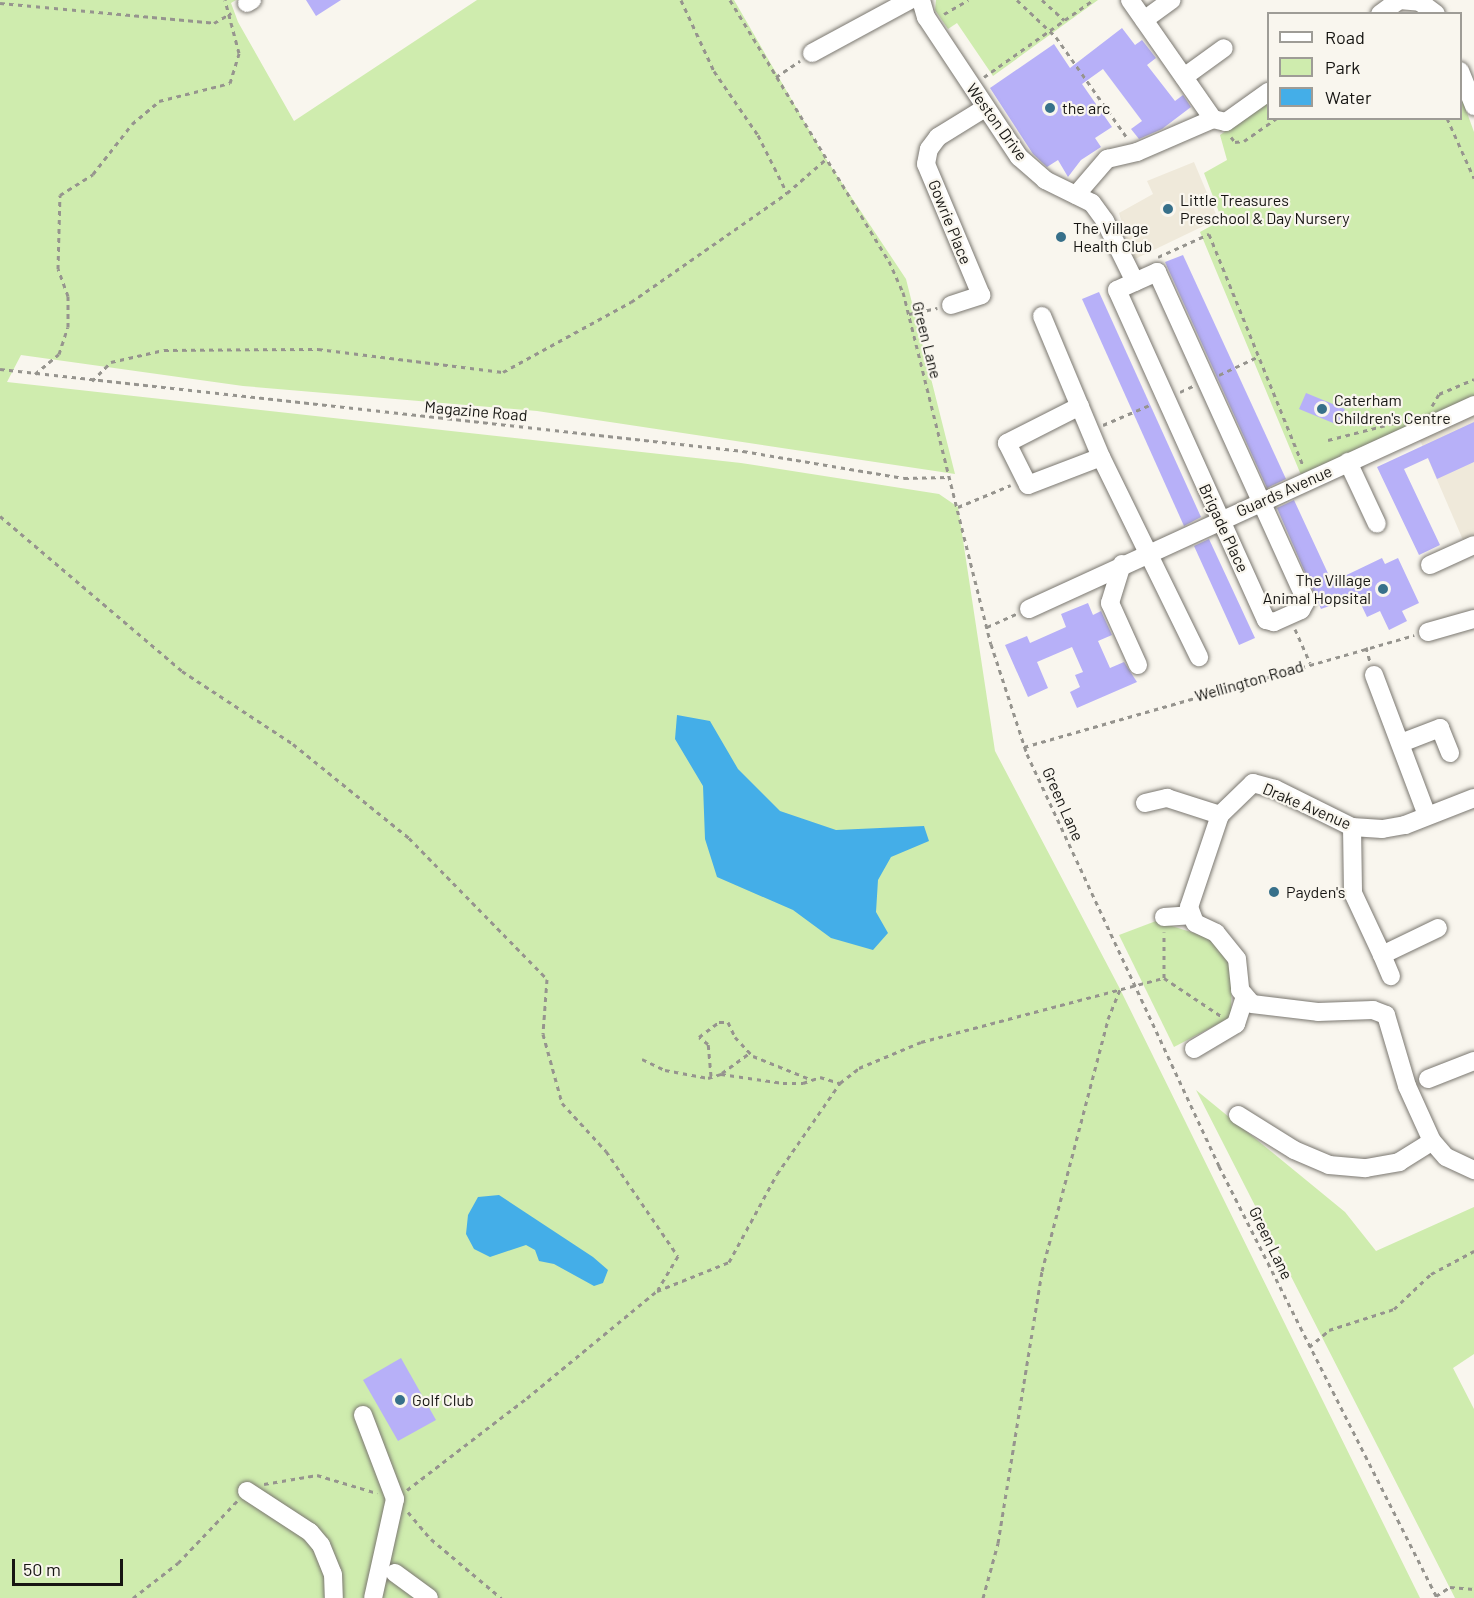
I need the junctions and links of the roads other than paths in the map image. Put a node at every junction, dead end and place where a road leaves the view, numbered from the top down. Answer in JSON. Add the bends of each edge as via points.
{"nodes":[{"id":1,"x":909,"y":0,"type":"edge"},
{"id":2,"x":921,"y":0,"type":"edge"},
{"id":3,"x":1130,"y":0,"type":"edge"},
{"id":4,"x":1172,"y":0,"type":"edge"},
{"id":5,"x":1399,"y":0,"type":"edge"},
{"id":6,"x":1383,"y":12,"type":"edge"},
{"id":7,"x":1433,"y":12,"type":"edge"},
{"id":8,"x":1144,"y":20,"type":"junction"},
{"id":9,"x":1224,"y":48,"type":"dead end"},
{"id":10,"x":812,"y":53,"type":"road end"},
{"id":11,"x":1462,"y":74,"type":"edge"},
{"id":12,"x":1184,"y":77,"type":"junction"},
{"id":13,"x":1267,"y":93,"type":"edge"},
{"id":14,"x":1474,"y":106,"type":"edge"},
{"id":15,"x":985,"y":108,"type":"junction"},
{"id":16,"x":1216,"y":121,"type":"junction"},
{"id":17,"x":1076,"y":195,"type":"junction"},
{"id":18,"x":1132,"y":276,"type":"junction"},
{"id":19,"x":951,"y":305,"type":"road end"},
{"id":20,"x":1042,"y":316,"type":"dead end"},
{"id":21,"x":1474,"y":405,"type":"edge"},
{"id":22,"x":1080,"y":406,"type":"junction"},
{"id":23,"x":1101,"y":457,"type":"junction"},
{"id":24,"x":1348,"y":462,"type":"junction"},
{"id":25,"x":1259,"y":501,"type":"junction"},
{"id":26,"x":1220,"y":519,"type":"junction"},
{"id":27,"x":1377,"y":524,"type":"dead end"},
{"id":28,"x":1474,"y":545,"type":"edge"},
{"id":29,"x":1147,"y":552,"type":"junction"},
{"id":30,"x":1122,"y":564,"type":"junction"},
{"id":31,"x":1430,"y":565,"type":"dead end"},
{"id":32,"x":1029,"y":609,"type":"road end"},
{"id":33,"x":1474,"y":619,"type":"edge"},
{"id":34,"x":1428,"y":632,"type":"road end"},
{"id":35,"x":1199,"y":657,"type":"dead end"},
{"id":36,"x":1138,"y":665,"type":"dead end"},
{"id":37,"x":1374,"y":675,"type":"dead end"},
{"id":38,"x":1401,"y":743,"type":"junction"},
{"id":39,"x":1450,"y":753,"type":"dead end"},
{"id":40,"x":1474,"y":798,"type":"edge"},
{"id":41,"x":1144,"y":803,"type":"dead end"},
{"id":42,"x":1220,"y":815,"type":"junction"},
{"id":43,"x":1427,"y":815,"type":"junction"},
{"id":44,"x":1352,"y":826,"type":"junction"},
{"id":45,"x":1190,"y":915,"type":"junction"},
{"id":46,"x":1166,"y":917,"type":"road end"},
{"id":47,"x":1438,"y":928,"type":"dead end"},
{"id":48,"x":1382,"y":955,"type":"junction"},
{"id":49,"x":1391,"y":976,"type":"dead end"},
{"id":50,"x":1244,"y":999,"type":"junction"},
{"id":51,"x":1194,"y":1049,"type":"dead end"},
{"id":52,"x":1474,"y":1061,"type":"edge"},
{"id":53,"x":1428,"y":1079,"type":"dead end"},
{"id":54,"x":1238,"y":1115,"type":"dead end"},
{"id":55,"x":1432,"y":1141,"type":"junction"},
{"id":56,"x":1474,"y":1170,"type":"edge"},
{"id":57,"x":363,"y":1415,"type":"dead end"},
{"id":58,"x":247,"y":1491,"type":"road end"},
{"id":59,"x":395,"y":1573,"type":"dead end"},
{"id":60,"x":334,"y":1598,"type":"edge"},
{"id":61,"x":373,"y":1598,"type":"edge"},
{"id":62,"x":429,"y":1598,"type":"edge"}],
"edges":[{"from":1,"to":10,"type":"street"},
{"from":2,"to":15,"type":"street","name":"Weston Drive","via":[[931,24]]},
{"from":3,"to":8,"type":"street"},
{"from":4,"to":8,"type":"street"},
{"from":5,"to":6,"type":"street"},
{"from":5,"to":7,"type":"street","via":[[1420,2]]},
{"from":8,"to":12,"type":"street"},
{"from":9,"to":12,"type":"street"},
{"from":11,"to":14,"type":"street"},
{"from":12,"to":16,"type":"street"},
{"from":13,"to":16,"type":"street","via":[[1226,122]]},
{"from":15,"to":17,"type":"street","name":"Weston Drive","via":[[1016,159],[1045,180]]},
{"from":15,"to":19,"type":"street","name":"Gowrie Place","via":[[938,137],[929,149],[926,164],[981,295]]},
{"from":16,"to":17,"type":"street","via":[[1137,152],[1107,159]]},
{"from":17,"to":18,"type":"street","name":"Weston Drive","via":[[1092,203],[1105,221]]},
{"from":18,"to":25,"type":"street","via":[[1157,272]]},
{"from":18,"to":26,"type":"street","name":"Brigade Place","via":[[1116,290]]},
{"from":20,"to":22,"type":"street"},
{"from":21,"to":24,"type":"street","name":"Guards Avenue"},
{"from":22,"to":23,"type":"street"},
{"from":22,"to":23,"type":"street","via":[[1007,442],[1028,485]]},
{"from":23,"to":29,"type":"street"},
{"from":24,"to":25,"type":"street","name":"Guards Avenue"},
{"from":24,"to":27,"type":"street"},
{"from":25,"to":26,"type":"street","name":"Guards Avenue"},
{"from":25,"to":26,"type":"street","name":"Brigade Place","via":[[1306,601],[1301,610],[1289,616],[1266,620]]},
{"from":26,"to":29,"type":"street","name":"Guards Avenue"},
{"from":28,"to":31,"type":"street"},
{"from":29,"to":30,"type":"street","name":"Guards Avenue"},
{"from":29,"to":35,"type":"street"},
{"from":30,"to":32,"type":"street","name":"Guards Avenue"},
{"from":30,"to":36,"type":"street","via":[[1110,603]]},
{"from":33,"to":34,"type":"street"},
{"from":37,"to":38,"type":"street"},
{"from":38,"to":39,"type":"street","via":[[1440,728]]},
{"from":38,"to":43,"type":"street"},
{"from":40,"to":43,"type":"street","name":"Drake Avenue"},
{"from":41,"to":42,"type":"street","via":[[1167,798]]},
{"from":42,"to":44,"type":"street","name":"Drake Avenue","via":[[1253,783],[1275,789]]},
{"from":42,"to":45,"type":"street"},
{"from":43,"to":44,"type":"street","name":"Drake Avenue","via":[[1406,825],[1382,829]]},
{"from":44,"to":48,"type":"street","via":[[1353,893]]},
{"from":45,"to":46,"type":"street"},
{"from":45,"to":50,"type":"street","via":[[1195,923],[1216,933],[1237,958]]},
{"from":47,"to":48,"type":"street"},
{"from":48,"to":49,"type":"street"},
{"from":50,"to":51,"type":"street","via":[[1236,1024]]},
{"from":50,"to":55,"type":"street","via":[[1252,1004],[1318,1012],[1381,1010],[1386,1015],[1407,1086]]},
{"from":52,"to":53,"type":"street"},
{"from":54,"to":55,"type":"street","via":[[1294,1150],[1329,1165],[1366,1168],[1399,1162]]},
{"from":55,"to":56,"type":"street","via":[[1446,1157]]},
{"from":57,"to":61,"type":"street","via":[[395,1498]]},
{"from":58,"to":60,"type":"street","via":[[310,1532],[321,1545],[333,1574]]},
{"from":59,"to":62,"type":"street"}]}
